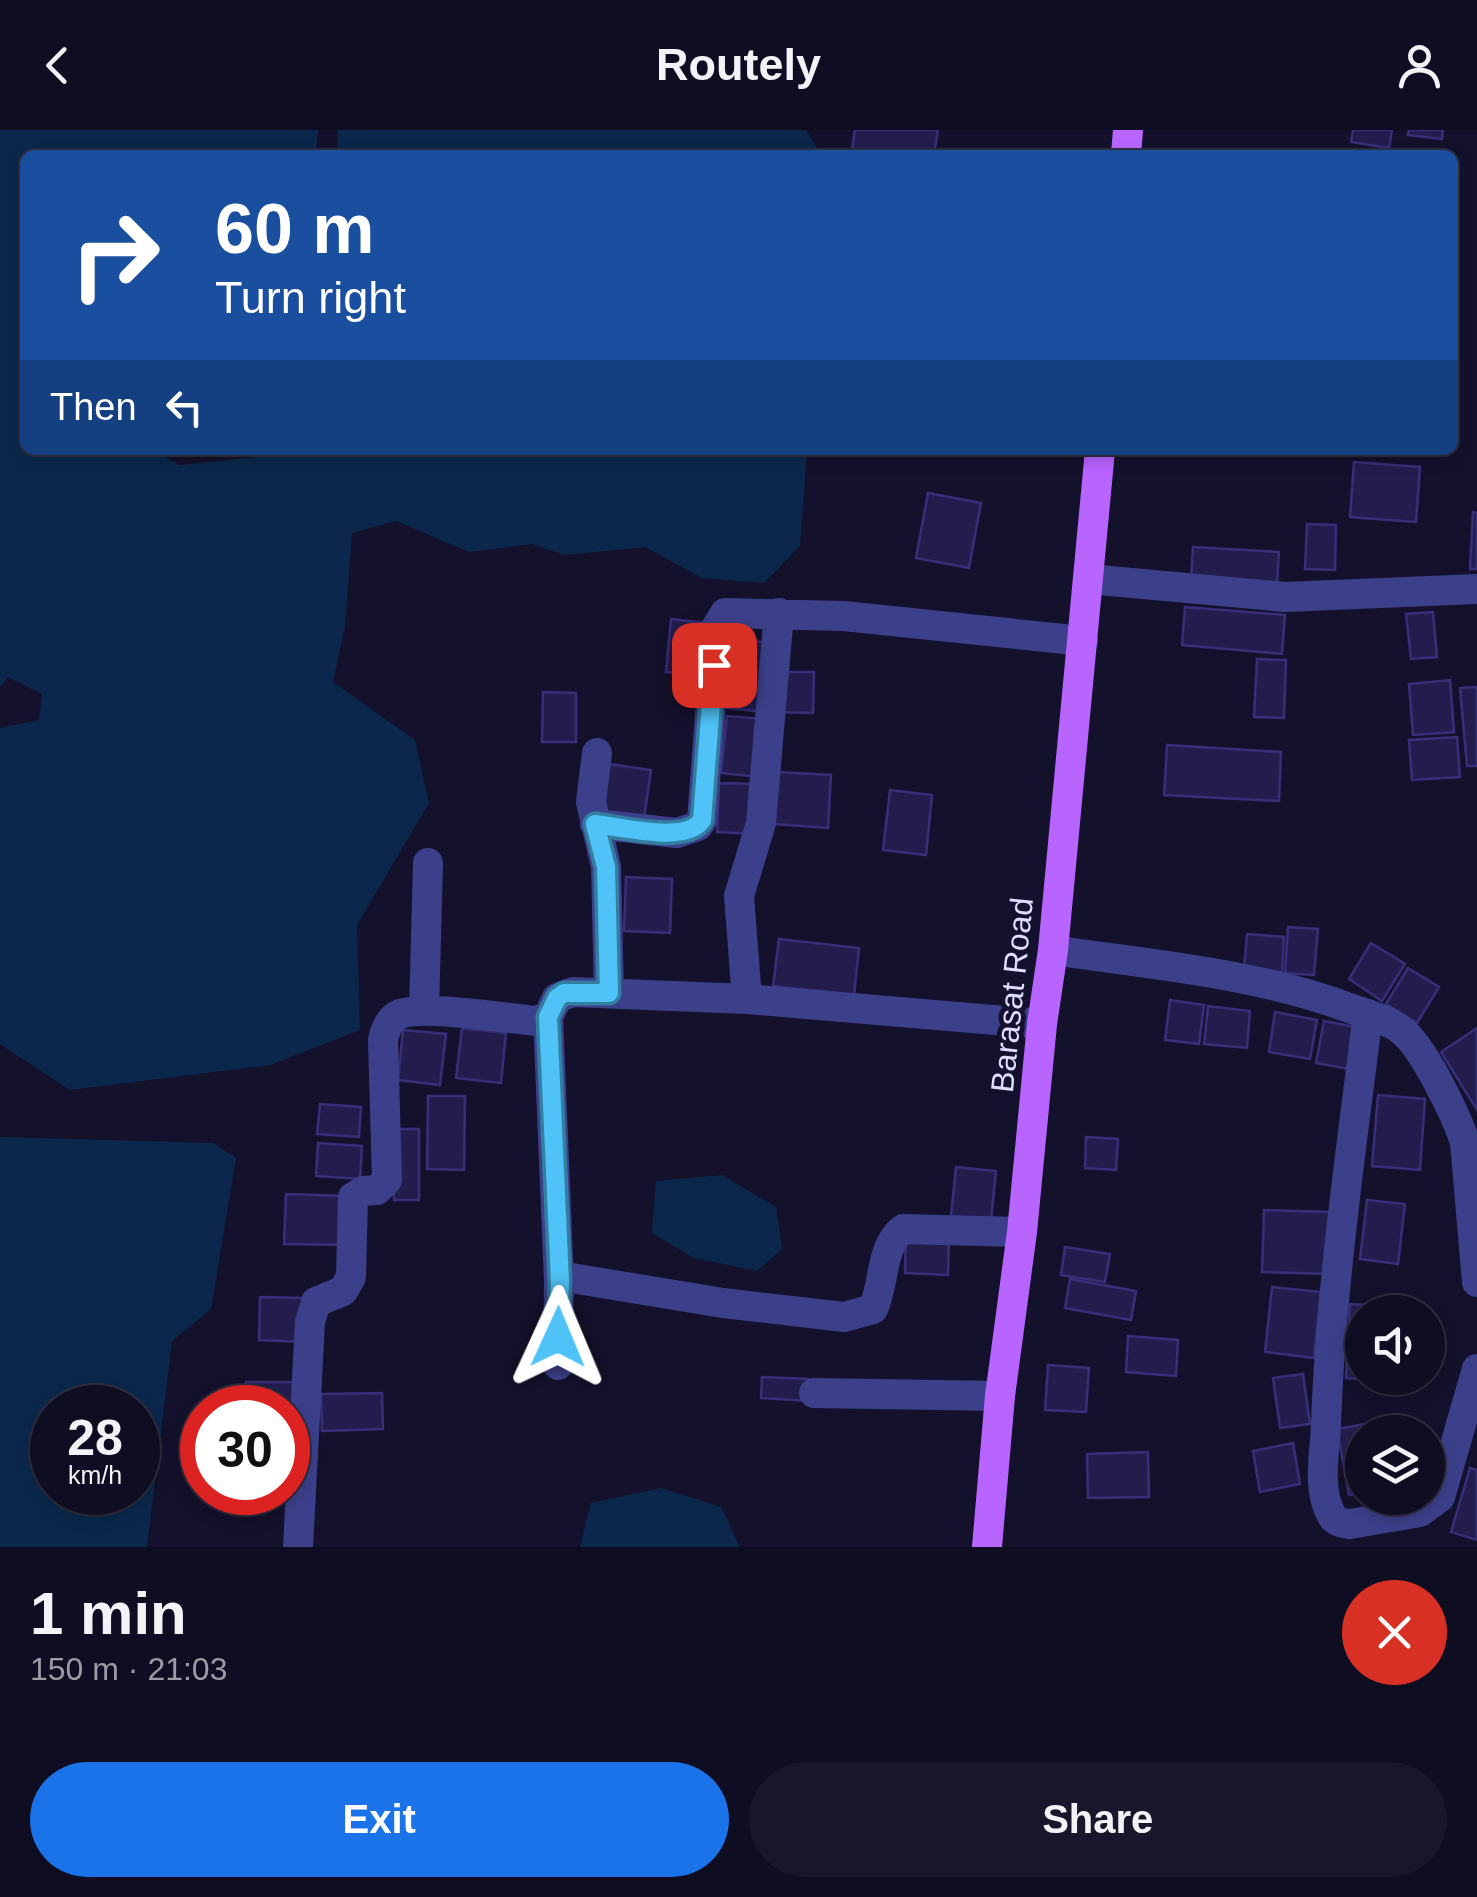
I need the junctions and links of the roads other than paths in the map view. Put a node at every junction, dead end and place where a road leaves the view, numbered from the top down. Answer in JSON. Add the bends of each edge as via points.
{"nodes":[{"id":1,"x":1100,"y":455,"type":"edge"},
{"id":2,"x":1088,"y":578,"type":"junction"},
{"id":3,"x":1477,"y":589,"type":"edge"},
{"id":4,"x":779,"y":613,"type":"junction"},
{"id":5,"x":1084,"y":642,"type":"junction"},
{"id":6,"x":597,"y":752,"type":"dead end"},
{"id":7,"x":595,"y":824,"type":"junction"},
{"id":8,"x":428,"y":863,"type":"dead end"},
{"id":9,"x":1053,"y":950,"type":"junction"},
{"id":10,"x":609,"y":993,"type":"junction"},
{"id":11,"x":747,"y":999,"type":"junction"},
{"id":12,"x":424,"y":1012,"type":"junction"},
{"id":13,"x":1368,"y":1014,"type":"junction"},
{"id":14,"x":548,"y":1017,"type":"junction"},
{"id":15,"x":1042,"y":1024,"type":"junction"},
{"id":16,"x":1022,"y":1232,"type":"junction"},
{"id":17,"x":559,"y":1276,"type":"junction"},
{"id":18,"x":1477,"y":1282,"type":"edge"},
{"id":19,"x":558,"y":1365,"type":"dead end"},
{"id":20,"x":1477,"y":1369,"type":"edge"},
{"id":21,"x":814,"y":1393,"type":"dead end"},
{"id":22,"x":1000,"y":1396,"type":"junction"},
{"id":23,"x":298,"y":1547,"type":"edge"},
{"id":24,"x":987,"y":1547,"type":"edge"}],
"edges":[{"from":1,"to":2,"type":"main road","name":"Barasat Road"},
{"from":2,"to":3,"type":"street","via":[[1284,597]]},
{"from":2,"to":5,"type":"main road","name":"Barasat Road"},
{"from":4,"to":5,"type":"street"},
{"from":4,"to":7,"type":"street","via":[[736,610],[720,618],[698,826],[677,834]]},
{"from":4,"to":11,"type":"street","via":[[761,823],[739,896]]},
{"from":5,"to":9,"type":"main road","name":"Barasat Road"},
{"from":6,"to":7,"type":"street"},
{"from":7,"to":10,"type":"street","via":[[606,867]]},
{"from":8,"to":12,"type":"street"},
{"from":9,"to":13,"type":"street","via":[[1279,985]]},
{"from":9,"to":15,"type":"main road","name":"Barasat Road"},
{"from":10,"to":11,"type":"street"},
{"from":10,"to":14,"type":"street","via":[[564,993]]},
{"from":11,"to":15,"type":"street"},
{"from":12,"to":14,"type":"street"},
{"from":12,"to":23,"type":"street","via":[[398,1015],[384,1032],[387,1180],[353,1197],[351,1277],[344,1291],[314,1306]]},
{"from":13,"to":18,"type":"street","via":[[1414,1042],[1459,1122],[1469,1161]]},
{"from":13,"to":20,"type":"street","via":[[1328,1362],[1324,1486],[1331,1516],[1350,1524],[1420,1512],[1440,1498]]},
{"from":14,"to":17,"type":"street"},
{"from":15,"to":16,"type":"main road","name":"Barasat Road"},
{"from":16,"to":17,"type":"street","via":[[903,1228],[889,1244],[873,1309],[844,1317]]},
{"from":16,"to":22,"type":"main road","name":"Barasat Road"},
{"from":17,"to":19,"type":"street"},
{"from":21,"to":22,"type":"street"},
{"from":22,"to":24,"type":"main road","name":"Barasat Road"}]}
